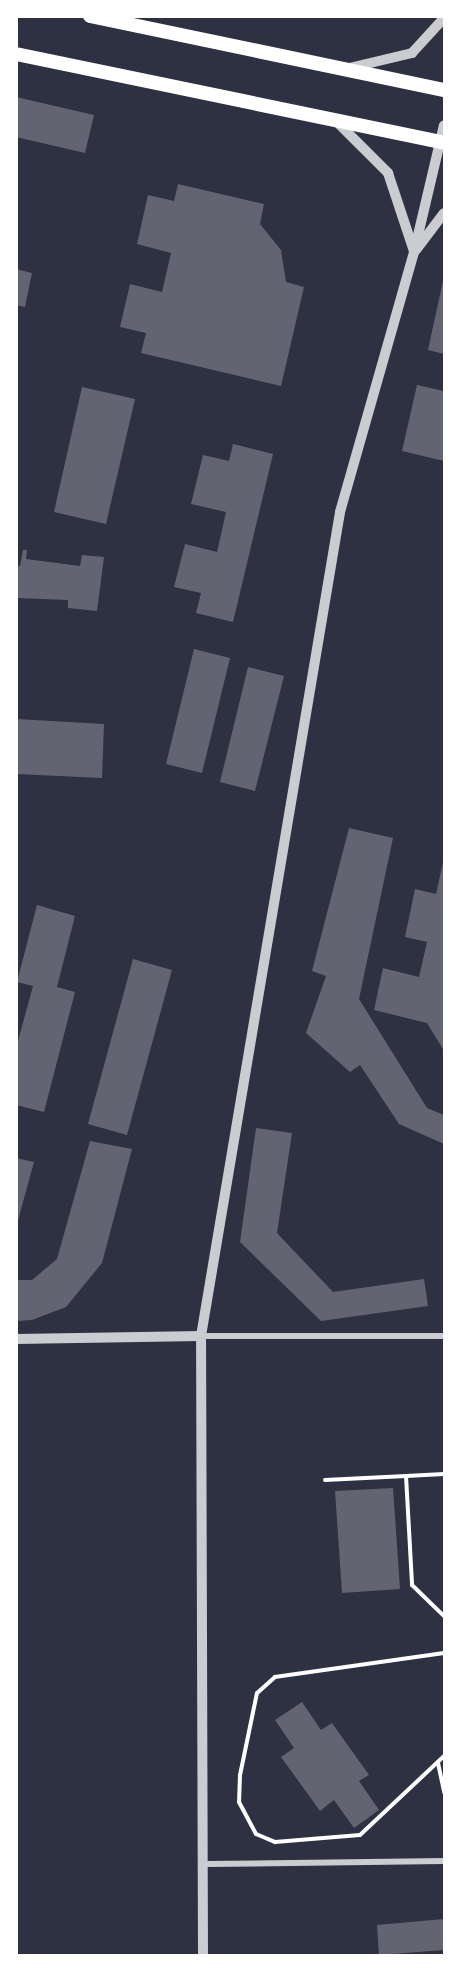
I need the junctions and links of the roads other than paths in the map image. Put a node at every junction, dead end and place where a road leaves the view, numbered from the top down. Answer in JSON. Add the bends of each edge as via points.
{"nodes":[{"id":1,"x":90,"y":16,"type":"edge"},
{"id":2,"x":444,"y":18,"type":"edge"},
{"id":3,"x":16,"y":54,"type":"edge"},
{"id":4,"x":340,"y":70,"type":"junction"},
{"id":5,"x":444,"y":90,"type":"edge"},
{"id":6,"x":336,"y":121,"type":"junction"},
{"id":7,"x":444,"y":125,"type":"edge"},
{"id":8,"x":442,"y":143,"type":"edge"},
{"id":9,"x":444,"y":213,"type":"edge"},
{"id":10,"x":414,"y":252,"type":"junction"},
{"id":11,"x":201,"y":1336,"type":"junction"},
{"id":12,"x":444,"y":1336,"type":"edge"},
{"id":13,"x":16,"y":1339,"type":"edge"},
{"id":14,"x":444,"y":1861,"type":"edge"},
{"id":15,"x":205,"y":1864,"type":"junction"},
{"id":16,"x":202,"y":1956,"type":"edge"}],
"edges":[{"from":1,"to":4,"type":"main road"},
{"from":2,"to":4,"type":"street","via":[[412,53]]},
{"from":3,"to":6,"type":"main road"},
{"from":4,"to":5,"type":"main road"},
{"from":6,"to":8,"type":"main road"},
{"from":6,"to":10,"type":"street","via":[[388,173]]},
{"from":7,"to":8,"type":"street"},
{"from":8,"to":10,"type":"street"},
{"from":9,"to":10,"type":"street"},
{"from":10,"to":11,"type":"street","via":[[340,512]]},
{"from":11,"to":12,"type":"street"},
{"from":11,"to":13,"type":"street"},
{"from":11,"to":15,"type":"street"},
{"from":14,"to":15,"type":"street"},
{"from":15,"to":16,"type":"street"}]}
